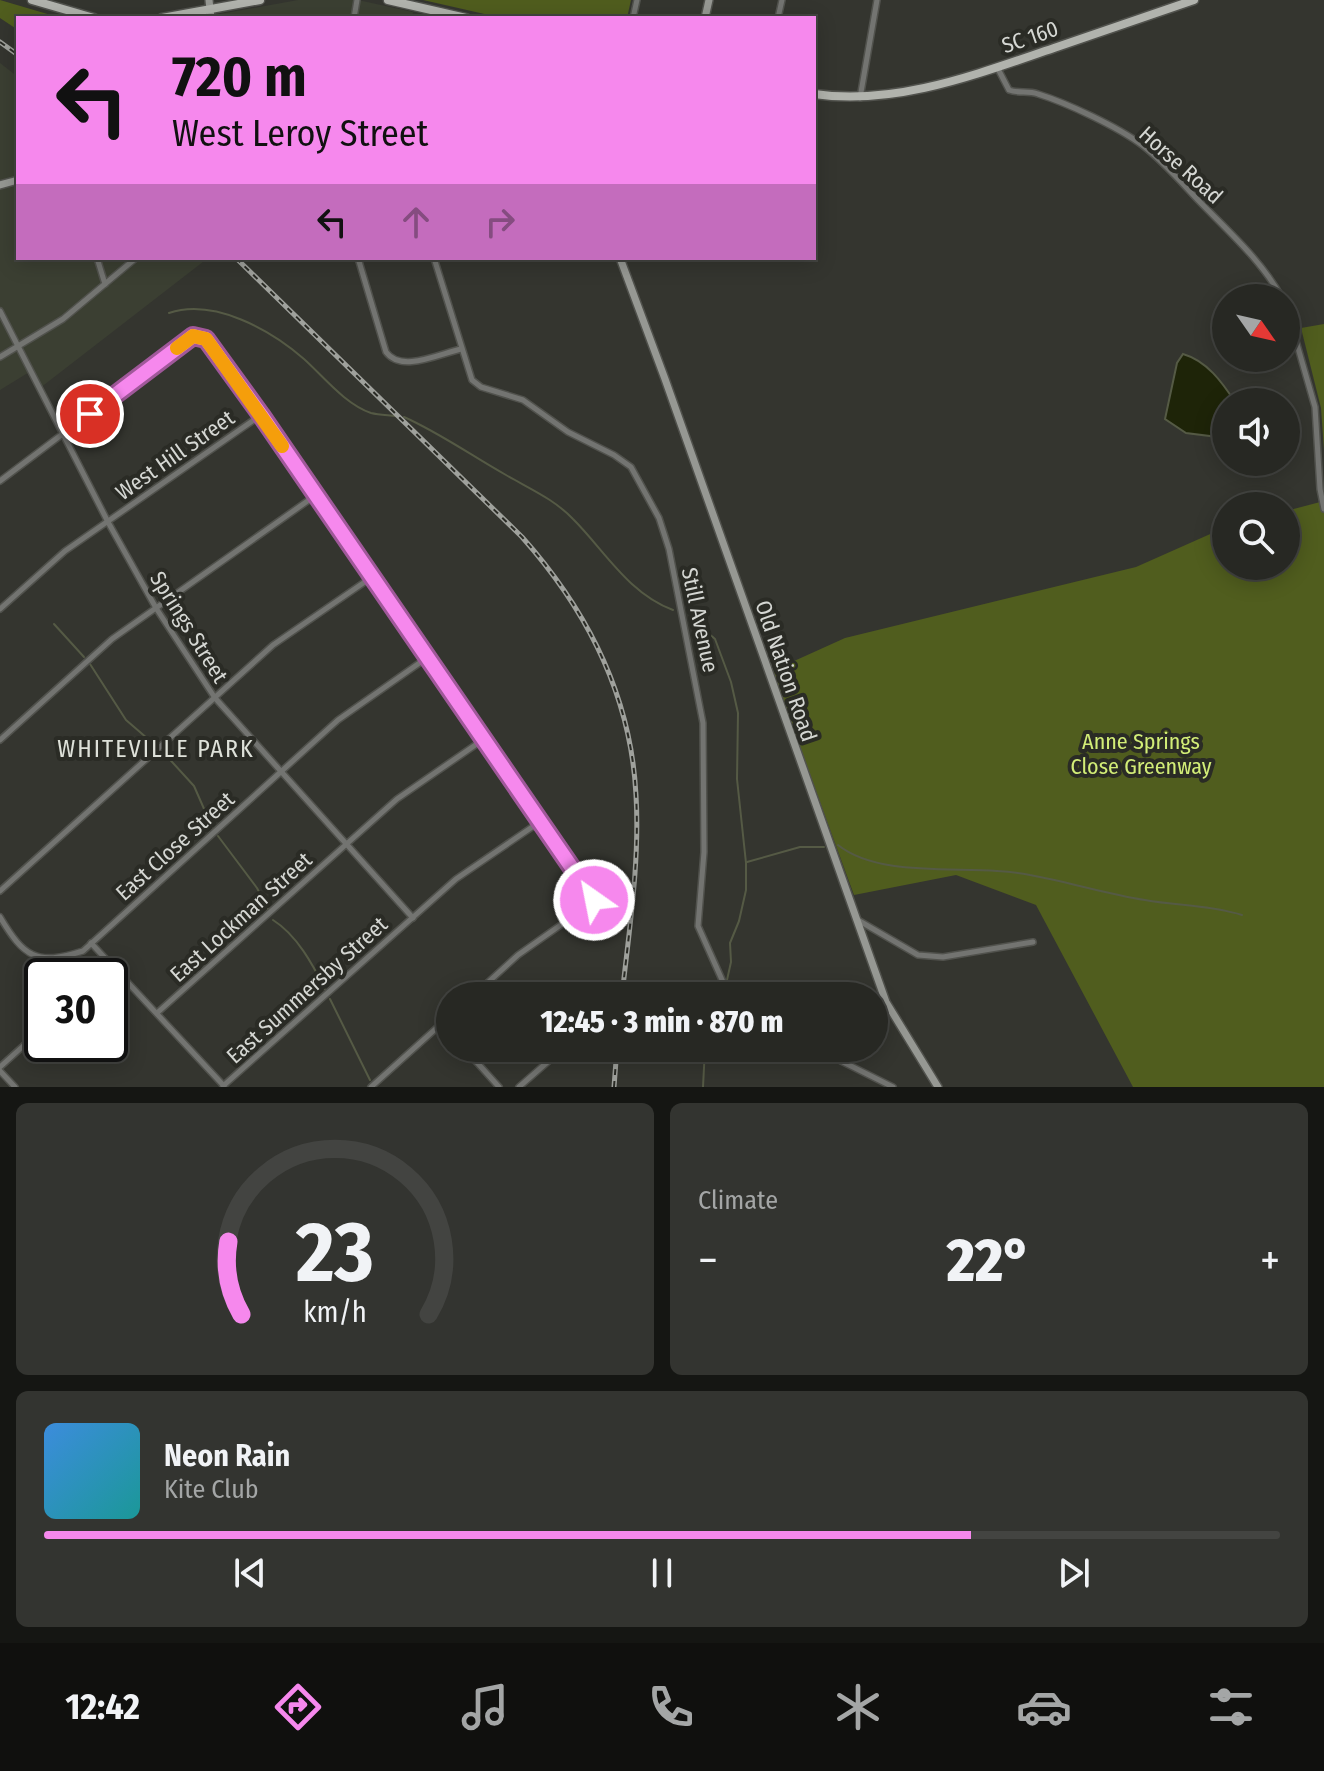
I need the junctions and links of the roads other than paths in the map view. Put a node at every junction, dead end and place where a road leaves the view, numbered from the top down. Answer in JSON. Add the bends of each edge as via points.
{"nodes":[{"id":1,"x":34,"y":0,"type":"edge"},
{"id":2,"x":209,"y":0,"type":"edge"},
{"id":3,"x":260,"y":0,"type":"edge"},
{"id":4,"x":388,"y":0,"type":"edge"},
{"id":5,"x":877,"y":0,"type":"edge"},
{"id":6,"x":1194,"y":0,"type":"edge"},
{"id":7,"x":210,"y":14,"type":"edge"},
{"id":8,"x":87,"y":16,"type":"edge"},
{"id":9,"x":186,"y":16,"type":"edge"},
{"id":10,"x":457,"y":16,"type":"edge"},
{"id":11,"x":997,"y":67,"type":"junction"},
{"id":12,"x":816,"y":94,"type":"edge"},
{"id":13,"x":860,"y":98,"type":"junction"},
{"id":14,"x":98,"y":260,"type":"edge"},
{"id":15,"x":134,"y":260,"type":"edge"},
{"id":16,"x":359,"y":260,"type":"edge"},
{"id":17,"x":435,"y":260,"type":"edge"},
{"id":18,"x":621,"y":260,"type":"edge"},
{"id":19,"x":105,"y":284,"type":"junction"},
{"id":20,"x":1275,"y":284,"type":"edge"},
{"id":21,"x":0,"y":311,"type":"edge"},
{"id":22,"x":16,"y":346,"type":"junction"},
{"id":23,"x":461,"y":349,"type":"junction"},
{"id":24,"x":1300,"y":355,"type":"edge"},
{"id":25,"x":0,"y":357,"type":"edge"},
{"id":26,"x":261,"y":415,"type":"junction"},
{"id":27,"x":62,"y":433,"type":"junction"},
{"id":28,"x":0,"y":481,"type":"edge"},
{"id":29,"x":316,"y":495,"type":"junction"},
{"id":30,"x":1324,"y":509,"type":"edge"},
{"id":31,"x":108,"y":522,"type":"junction"},
{"id":32,"x":372,"y":577,"type":"junction"},
{"id":33,"x":156,"y":608,"type":"junction"},
{"id":34,"x":0,"y":609,"type":"edge"},
{"id":35,"x":428,"y":657,"type":"junction"},
{"id":36,"x":215,"y":698,"type":"junction"},
{"id":37,"x":484,"y":739,"type":"junction"},
{"id":38,"x":0,"y":740,"type":"edge"},
{"id":39,"x":280,"y":772,"type":"junction"},
{"id":40,"x":541,"y":821,"type":"junction"},
{"id":41,"x":347,"y":845,"type":"junction"},
{"id":42,"x":0,"y":891,"type":"edge"},
{"id":43,"x":0,"y":917,"type":"edge"},
{"id":44,"x":413,"y":918,"type":"junction"},
{"id":45,"x":855,"y":919,"type":"junction"},
{"id":46,"x":1033,"y":942,"type":"dead end"},
{"id":47,"x":91,"y":943,"type":"junction"},
{"id":48,"x":488,"y":982,"type":"edge"},
{"id":49,"x":724,"y":982,"type":"edge"},
{"id":50,"x":157,"y":1013,"type":"junction"},
{"id":51,"x":436,"y":1028,"type":"edge"},
{"id":52,"x":24,"y":1046,"type":"edge"},
{"id":53,"x":477,"y":1062,"type":"edge"},
{"id":54,"x":548,"y":1062,"type":"edge"},
{"id":55,"x":843,"y":1062,"type":"edge"},
{"id":56,"x":0,"y":1069,"type":"edge"},
{"id":57,"x":15,"y":1087,"type":"edge"},
{"id":58,"x":224,"y":1087,"type":"edge"},
{"id":59,"x":371,"y":1087,"type":"edge"},
{"id":60,"x":499,"y":1087,"type":"edge"},
{"id":61,"x":519,"y":1087,"type":"edge"},
{"id":62,"x":893,"y":1087,"type":"edge"},
{"id":63,"x":938,"y":1087,"type":"edge"}],
"edges":[{"from":1,"to":8,"type":"main road"},
{"from":2,"to":7,"type":"main road"},
{"from":3,"to":7,"type":"main road"},
{"from":4,"to":10,"type":"main road"},
{"from":5,"to":13,"type":"street"},
{"from":6,"to":11,"type":"main road","name":"SC 160","number":"SC 160"},
{"from":7,"to":9,"type":"main road"},
{"from":11,"to":13,"type":"main road","name":"SC 160","number":"SC 160"},
{"from":11,"to":20,"type":"street","name":"Horse Road","via":[[1009,90],[1035,92],[1142,145]]},
{"from":12,"to":13,"type":"main road","name":"SC 160"},
{"from":14,"to":19,"type":"street"},
{"from":15,"to":19,"type":"street"},
{"from":16,"to":23,"type":"street","via":[[391,358],[405,362]]},
{"from":17,"to":23,"type":"street","name":"Still Avenue"},
{"from":18,"to":45,"type":"main road","name":"Old Nation Road"},
{"from":19,"to":22,"type":"street","via":[[63,319]]},
{"from":21,"to":22,"type":"street","name":"Springs Street"},
{"from":22,"to":25,"type":"street"},
{"from":22,"to":27,"type":"street","name":"Springs Street"},
{"from":23,"to":49,"type":"street","name":"Still Avenue","via":[[477,384],[523,400],[631,467],[659,518],[703,723],[704,852],[698,926]]},
{"from":24,"to":30,"type":"street","via":[[1315,407]]},
{"from":26,"to":27,"type":"street","via":[[206,339],[193,336]]},
{"from":26,"to":29,"type":"street"},
{"from":26,"to":31,"type":"street","name":"West Hill Street"},
{"from":27,"to":28,"type":"street"},
{"from":27,"to":31,"type":"street","name":"Springs Street"},
{"from":29,"to":32,"type":"street"},
{"from":29,"to":33,"type":"street"},
{"from":31,"to":33,"type":"street","name":"Springs Street"},
{"from":31,"to":34,"type":"street","name":"West Hill Street","via":[[65,551]]},
{"from":32,"to":35,"type":"street"},
{"from":32,"to":36,"type":"street","via":[[273,645]]},
{"from":33,"to":36,"type":"street","name":"Springs Street"},
{"from":33,"to":38,"type":"street","via":[[112,639]]},
{"from":35,"to":37,"type":"street"},
{"from":35,"to":39,"type":"street","name":"East Close Street","via":[[338,720]]},
{"from":36,"to":39,"type":"street","name":"Springs Street"},
{"from":36,"to":42,"type":"street"},
{"from":37,"to":40,"type":"street"},
{"from":37,"to":41,"type":"street","name":"East Lockman Street","via":[[397,799]]},
{"from":39,"to":41,"type":"street","name":"Springs Street"},
{"from":39,"to":47,"type":"street","name":"East Close Street"},
{"from":40,"to":44,"type":"street","name":"East Summersby Street","via":[[456,879]]},
{"from":40,"to":48,"type":"street","via":[[594,900]]},
{"from":41,"to":44,"type":"street","name":"Springs Street"},
{"from":41,"to":50,"type":"street","name":"East Lockman Street"},
{"from":43,"to":47,"type":"street","name":"East Close Street","via":[[18,946],[44,958],[62,958]]},
{"from":44,"to":58,"type":"street","name":"East Summersby Street"},
{"from":45,"to":46,"type":"street","via":[[918,955],[943,957]]},
{"from":45,"to":63,"type":"main road","name":"Old Nation Road","via":[[886,1002]]},
{"from":47,"to":50,"type":"street"},
{"from":50,"to":58,"type":"street"},
{"from":51,"to":59,"type":"street"},
{"from":52,"to":56,"type":"street"},
{"from":53,"to":60,"type":"street"},
{"from":54,"to":61,"type":"street"},
{"from":55,"to":62,"type":"street"},
{"from":56,"to":57,"type":"street"}]}
